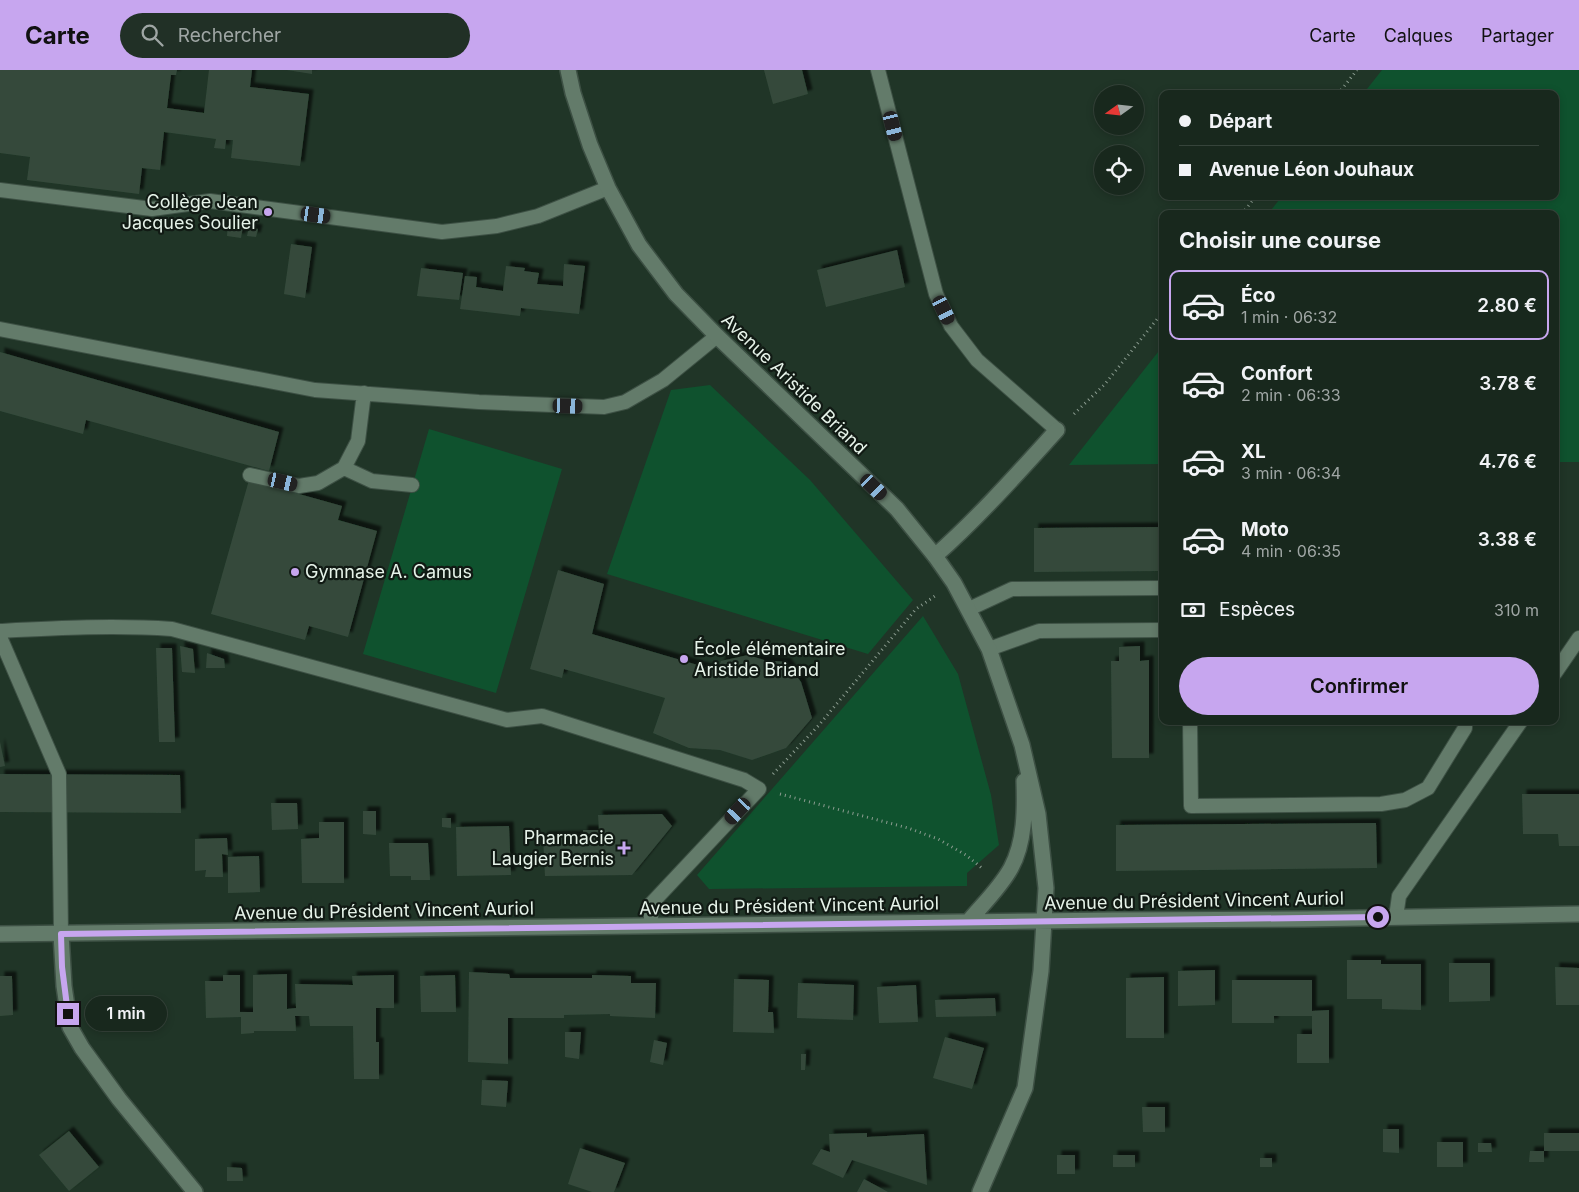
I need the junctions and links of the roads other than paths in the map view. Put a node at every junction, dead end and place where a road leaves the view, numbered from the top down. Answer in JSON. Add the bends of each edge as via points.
{"nodes":[{"id":1,"x":568,"y":70,"type":"edge"},
{"id":2,"x":878,"y":70,"type":"edge"},
{"id":3,"x":608,"y":188,"type":"junction"},
{"id":4,"x":0,"y":190,"type":"edge"},
{"id":5,"x":0,"y":329,"type":"edge"},
{"id":6,"x":717,"y":336,"type":"junction"},
{"id":7,"x":364,"y":393,"type":"junction"},
{"id":8,"x":1057,"y":430,"type":"joint"},
{"id":9,"x":344,"y":468,"type":"junction"},
{"id":10,"x":250,"y":475,"type":"dead end"},
{"id":11,"x":412,"y":485,"type":"dead end"},
{"id":12,"x":935,"y":556,"type":"junction"},
{"id":13,"x":1159,"y":588,"type":"edge"},
{"id":14,"x":968,"y":609,"type":"junction"},
{"id":15,"x":1159,"y":630,"type":"edge"},
{"id":16,"x":0,"y":631,"type":"edge"},
{"id":17,"x":0,"y":637,"type":"edge"},
{"id":18,"x":1579,"y":638,"type":"edge"},
{"id":19,"x":989,"y":649,"type":"junction"},
{"id":20,"x":1559,"y":667,"type":"edge"},
{"id":21,"x":1190,"y":725,"type":"edge"},
{"id":22,"x":1466,"y":725,"type":"edge"},
{"id":23,"x":1518,"y":725,"type":"edge"},
{"id":24,"x":1022,"y":745,"type":"junction"},
{"id":25,"x":1579,"y":914,"type":"edge"},
{"id":26,"x":1396,"y":917,"type":"junction"},
{"id":27,"x":1044,"y":921,"type":"junction"},
{"id":28,"x":968,"y":922,"type":"junction"},
{"id":29,"x":651,"y":926,"type":"junction"},
{"id":30,"x":0,"y":934,"type":"edge"},
{"id":31,"x":61,"y":934,"type":"junction"},
{"id":32,"x":195,"y":1192,"type":"edge"},
{"id":33,"x":980,"y":1192,"type":"edge"}],
"edges":[{"from":1,"to":3,"type":"main road","name":"Avenue Aristide Briand","via":[[590,145]]},
{"from":2,"to":8,"type":"lane","via":[[936,294],[951,326],[978,360]]},
{"from":3,"to":4,"type":"lane","via":[[538,216],[497,226],[442,232],[210,201],[152,209]]},
{"from":3,"to":6,"type":"main road","name":"Avenue Aristide Briand","via":[[638,245],[676,294]]},
{"from":5,"to":7,"type":"lane","via":[[315,390]]},
{"from":6,"to":7,"type":"lane","via":[[664,380],[625,402],[604,407]]},
{"from":6,"to":12,"type":"main road","name":"Avenue Aristide Briand","via":[[897,509]]},
{"from":7,"to":9,"type":"lane","via":[[358,441]]},
{"from":8,"to":12,"type":"main road","via":[[962,532]]},
{"from":9,"to":10,"type":"lane","via":[[318,482],[300,486]]},
{"from":9,"to":11,"type":"lane","via":[[372,481]]},
{"from":12,"to":14,"type":"main road","name":"Avenue Aristide Briand"},
{"from":13,"to":14,"type":"lane","via":[[1012,589]]},
{"from":14,"to":19,"type":"main road","name":"Avenue Aristide Briand"},
{"from":15,"to":19,"type":"lane","via":[[1039,631]]},
{"from":16,"to":29,"type":"lane","via":[[90,626],[172,630],[507,720],[542,716],[744,780],[759,789],[651,904]]},
{"from":17,"to":31,"type":"lane","via":[[59,774]]},
{"from":18,"to":20,"type":"lane"},
{"from":19,"to":24,"type":"main road","name":"Avenue Aristide Briand"},
{"from":21,"to":22,"type":"lane","via":[[1191,806],[1381,804],[1406,800],[1428,788]]},
{"from":23,"to":26,"type":"lane","via":[[1399,896]]},
{"from":24,"to":27,"type":"main road","name":"Avenue Aristide Briand","via":[[1038,814],[1046,888]]},
{"from":24,"to":28,"type":"main road","via":[[1025,811],[1021,841],[1011,867]]},
{"from":25,"to":26,"type":"main road","name":"Avenue du Président Vincent Auriol"},
{"from":26,"to":27,"type":"main road","name":"Avenue du Président Vincent Auriol"},
{"from":27,"to":28,"type":"main road","name":"Avenue du Président Vincent Auriol"},
{"from":27,"to":33,"type":"main road","name":"Avenue Aristide Briand","via":[[1038,1004],[1025,1088]]},
{"from":28,"to":29,"type":"main road","name":"Avenue du Président Vincent Auriol"},
{"from":29,"to":31,"type":"main road","name":"Avenue du Président Vincent Auriol"},
{"from":30,"to":31,"type":"main road","name":"Avenue du Président Vincent Auriol"},
{"from":31,"to":32,"type":"main road","via":[[70,1027],[119,1098]]}]}
